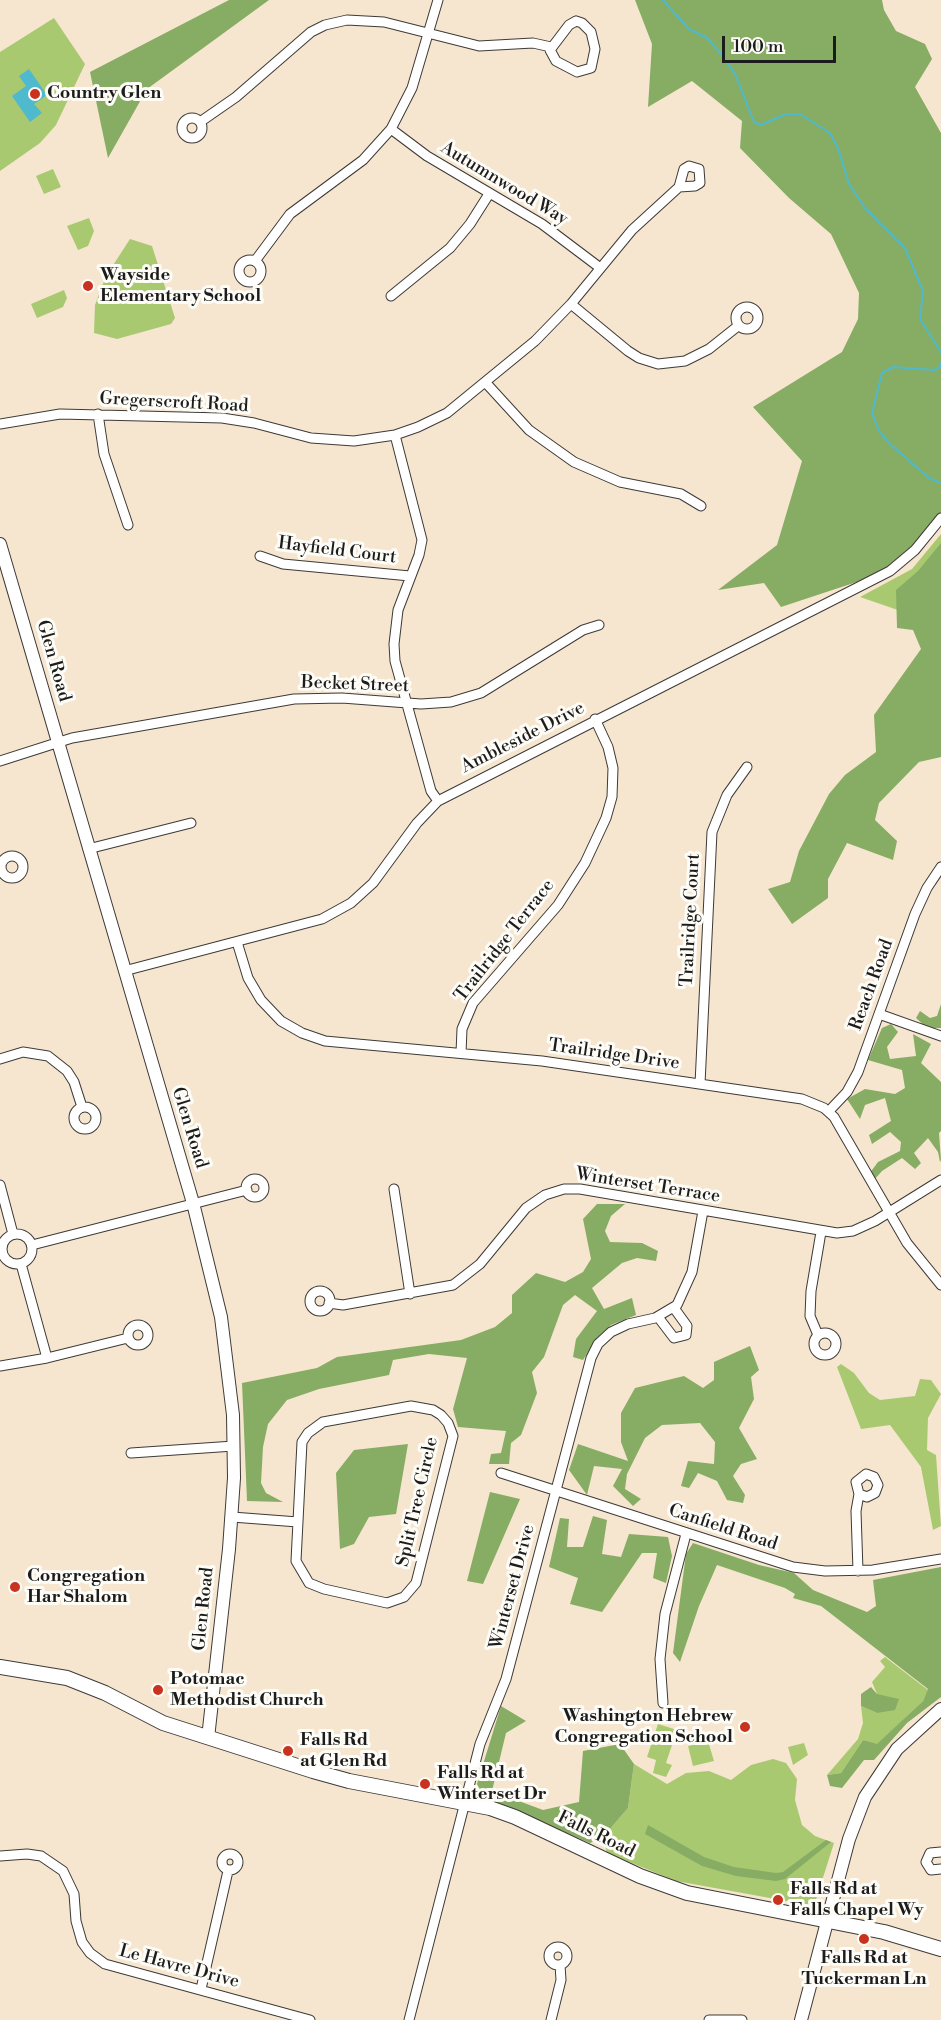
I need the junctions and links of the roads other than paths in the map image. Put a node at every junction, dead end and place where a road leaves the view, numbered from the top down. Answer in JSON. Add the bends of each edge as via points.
{"nodes":[{"id":1,"x":438,"y":0,"type":"edge"},
{"id":2,"x":428,"y":34,"type":"junction"},
{"id":3,"x":551,"y":47,"type":"junction"},
{"id":4,"x":200,"y":122,"type":"dead end"},
{"id":5,"x":391,"y":129,"type":"junction"},
{"id":6,"x":679,"y":187,"type":"dead end"},
{"id":7,"x":489,"y":194,"type":"junction"},
{"id":8,"x":255,"y":261,"type":"dead end"},
{"id":9,"x":599,"y":267,"type":"junction"},
{"id":10,"x":391,"y":296,"type":"dead end"},
{"id":11,"x":571,"y":303,"type":"junction"},
{"id":12,"x":738,"y":326,"type":"dead end"},
{"id":13,"x":486,"y":383,"type":"junction"},
{"id":14,"x":98,"y":414,"type":"junction"},
{"id":15,"x":0,"y":424,"type":"edge"},
{"id":16,"x":395,"y":435,"type":"junction"},
{"id":17,"x":701,"y":506,"type":"dead end"},
{"id":18,"x":941,"y":518,"type":"edge"},
{"id":19,"x":128,"y":525,"type":"dead end"},
{"id":20,"x":0,"y":544,"type":"edge"},
{"id":21,"x":260,"y":556,"type":"dead end"},
{"id":22,"x":410,"y":576,"type":"junction"},
{"id":23,"x":599,"y":625,"type":"dead end"},
{"id":24,"x":406,"y":703,"type":"junction"},
{"id":25,"x":595,"y":719,"type":"junction"},
{"id":26,"x":58,"y":743,"type":"junction"},
{"id":27,"x":0,"y":761,"type":"edge"},
{"id":28,"x":747,"y":766,"type":"dead end"},
{"id":29,"x":438,"y":801,"type":"junction"},
{"id":30,"x":191,"y":823,"type":"dead end"},
{"id":31,"x":88,"y":849,"type":"junction"},
{"id":32,"x":941,"y":867,"type":"edge"},
{"id":33,"x":237,"y":942,"type":"junction"},
{"id":34,"x":123,"y":971,"type":"junction"},
{"id":35,"x":879,"y":1014,"type":"junction"},
{"id":36,"x":941,"y":1036,"type":"edge"},
{"id":37,"x":461,"y":1053,"type":"junction"},
{"id":38,"x":0,"y":1059,"type":"edge"},
{"id":39,"x":700,"y":1084,"type":"junction"},
{"id":40,"x":82,"y":1107,"type":"dead end"},
{"id":41,"x":829,"y":1111,"type":"junction"},
{"id":42,"x":941,"y":1180,"type":"edge"},
{"id":43,"x":0,"y":1185,"type":"edge"},
{"id":44,"x":394,"y":1189,"type":"dead end"},
{"id":45,"x":247,"y":1190,"type":"dead end"},
{"id":46,"x":193,"y":1203,"type":"junction"},
{"id":47,"x":703,"y":1211,"type":"junction"},
{"id":48,"x":888,"y":1213,"type":"junction"},
{"id":49,"x":821,"y":1232,"type":"junction"},
{"id":50,"x":13,"y":1234,"type":"junction"},
{"id":51,"x":32,"y":1245,"type":"junction"},
{"id":52,"x":1,"y":1253,"type":"edge"},
{"id":53,"x":21,"y":1264,"type":"junction"},
{"id":54,"x":941,"y":1285,"type":"edge"},
{"id":55,"x":410,"y":1294,"type":"junction"},
{"id":56,"x":329,"y":1303,"type":"dead end"},
{"id":57,"x":674,"y":1308,"type":"junction"},
{"id":58,"x":658,"y":1317,"type":"junction"},
{"id":59,"x":818,"y":1335,"type":"dead end"},
{"id":60,"x":128,"y":1338,"type":"dead end"},
{"id":61,"x":47,"y":1358,"type":"junction"},
{"id":62,"x":0,"y":1366,"type":"edge"},
{"id":63,"x":234,"y":1446,"type":"junction"},
{"id":64,"x":131,"y":1453,"type":"dead end"},
{"id":65,"x":501,"y":1473,"type":"dead end"},
{"id":66,"x":555,"y":1490,"type":"junction"},
{"id":67,"x":859,"y":1494,"type":"dead end"},
{"id":68,"x":232,"y":1517,"type":"junction"},
{"id":69,"x":298,"y":1522,"type":"junction"},
{"id":70,"x":686,"y":1534,"type":"junction"},
{"id":71,"x":941,"y":1559,"type":"edge"},
{"id":72,"x":858,"y":1571,"type":"junction"},
{"id":73,"x":0,"y":1667,"type":"edge"},
{"id":74,"x":663,"y":1703,"type":"dead end"},
{"id":75,"x":941,"y":1709,"type":"edge"},
{"id":76,"x":208,"y":1738,"type":"junction"},
{"id":77,"x":464,"y":1803,"type":"junction"},
{"id":78,"x":941,"y":1852,"type":"edge"},
{"id":79,"x":0,"y":1856,"type":"edge"},
{"id":80,"x":941,"y":1869,"type":"edge"},
{"id":81,"x":228,"y":1871,"type":"dead end"},
{"id":82,"x":825,"y":1920,"type":"junction"},
{"id":83,"x":941,"y":1949,"type":"edge"},
{"id":84,"x":560,"y":1965,"type":"dead end"},
{"id":85,"x":201,"y":1989,"type":"junction"},
{"id":86,"x":310,"y":2020,"type":"edge"},
{"id":87,"x":409,"y":2020,"type":"edge"},
{"id":88,"x":551,"y":2020,"type":"edge"},
{"id":89,"x":709,"y":2020,"type":"edge"},
{"id":90,"x":742,"y":2020,"type":"edge"},
{"id":91,"x":801,"y":2020,"type":"edge"}],
"edges":[{"from":1,"to":2,"type":"street"},
{"from":2,"to":3,"type":"street","via":[[479,45],[533,43]]},
{"from":2,"to":4,"type":"street","via":[[369,20],[325,25],[299,41],[236,97]]},
{"from":2,"to":5,"type":"street","via":[[412,88]]},
{"from":3,"to":3,"type":"street","via":[[569,25],[582,23],[594,41],[594,62],[585,71],[577,72],[556,62],[550,55]]},
{"from":5,"to":7,"type":"street","name":"Autumnwood Way"},
{"from":5,"to":8,"type":"street","via":[[363,160],[290,214]]},
{"from":6,"to":9,"type":"street","name":"Gregerscroft Road"},
{"from":7,"to":9,"type":"street","name":"Autumnwood Way","via":[[542,224]]},
{"from":7,"to":10,"type":"street","via":[[450,248]]},
{"from":9,"to":11,"type":"street","name":"Gregerscroft Road"},
{"from":11,"to":12,"type":"street","via":[[633,354],[658,364],[671,364],[709,350]]},
{"from":11,"to":13,"type":"street","name":"Gregerscroft Road"},
{"from":13,"to":16,"type":"street","name":"Gregerscroft Road","via":[[447,413]]},
{"from":13,"to":17,"type":"street","via":[[530,430],[574,462],[620,482],[681,494]]},
{"from":14,"to":15,"type":"street","name":"Gregerscroft Road","via":[[60,414]]},
{"from":14,"to":16,"type":"street","name":"Gregerscroft Road","via":[[222,418],[334,440]]},
{"from":14,"to":19,"type":"street","via":[[104,453]]},
{"from":16,"to":22,"type":"street","via":[[422,540]]},
{"from":18,"to":25,"type":"street","name":"Ambleside Drive","via":[[915,550],[890,571]]},
{"from":20,"to":26,"type":"main road","name":"Glen Road"},
{"from":21,"to":22,"type":"street","name":"Hayfield Court","via":[[283,564]]},
{"from":22,"to":24,"type":"street","via":[[398,610],[394,644]]},
{"from":23,"to":24,"type":"street","name":"Becket Street","via":[[583,630],[482,693],[451,702]]},
{"from":24,"to":26,"type":"street","name":"Becket Street","via":[[294,699]]},
{"from":24,"to":29,"type":"street","via":[[431,791]]},
{"from":25,"to":29,"type":"street","name":"Ambleside Drive"},
{"from":25,"to":37,"type":"street","name":"Trailridge Terrace","via":[[613,768],[606,818],[585,863],[558,905],[473,1002],[462,1029]]},
{"from":26,"to":27,"type":"street","name":"Becket Street"},
{"from":26,"to":31,"type":"main road","name":"Glen Road"},
{"from":28,"to":39,"type":"street","name":"Trailridge Court","via":[[727,795],[712,832]]},
{"from":29,"to":33,"type":"street","name":"Ambleside Drive","via":[[373,883],[351,903],[322,920]]},
{"from":30,"to":31,"type":"street"},
{"from":31,"to":34,"type":"main road","name":"Glen Road"},
{"from":32,"to":35,"type":"street","name":"Reach Road","via":[[922,898]]},
{"from":33,"to":34,"type":"street","name":"Ambleside Drive"},
{"from":33,"to":37,"type":"street","name":"Trailridge Drive","via":[[248,978],[261,1000],[281,1021],[302,1033],[347,1044]]},
{"from":34,"to":46,"type":"main road","name":"Glen Road"},
{"from":35,"to":36,"type":"street"},
{"from":35,"to":41,"type":"street","name":"Reach Road","via":[[853,1084]]},
{"from":37,"to":39,"type":"street","name":"Trailridge Drive"},
{"from":38,"to":40,"type":"street","via":[[23,1052],[48,1056],[67,1071]]},
{"from":39,"to":41,"type":"street","name":"Trailridge Drive","via":[[802,1099]]},
{"from":41,"to":48,"type":"street"},
{"from":42,"to":48,"type":"street","name":"Winterset Terrace"},
{"from":43,"to":50,"type":"street"},
{"from":44,"to":55,"type":"street"},
{"from":45,"to":46,"type":"street"},
{"from":46,"to":51,"type":"street"},
{"from":46,"to":63,"type":"main road","name":"Glen Road","via":[[221,1317]]},
{"from":47,"to":49,"type":"street","name":"Winterset Terrace"},
{"from":47,"to":55,"type":"street","name":"Winterset Terrace","via":[[580,1189],[564,1190],[526,1208],[464,1279],[438,1290]]},
{"from":47,"to":57,"type":"street","name":"Winterset Drive","via":[[689,1284]]},
{"from":48,"to":49,"type":"street","name":"Winterset Terrace","via":[[853,1231]]},
{"from":48,"to":54,"type":"street"},
{"from":49,"to":59,"type":"street","via":[[810,1291],[810,1316]]},
{"from":50,"to":51,"type":"street","via":[[25,1235]]},
{"from":50,"to":52,"type":"street","via":[[4,1242]]},
{"from":51,"to":53,"type":"street","via":[[30,1257]]},
{"from":52,"to":53,"type":"street","via":[[9,1262]]},
{"from":53,"to":61,"type":"street"},
{"from":55,"to":56,"type":"street","name":"Winterset Terrace","via":[[343,1305]]},
{"from":57,"to":58,"type":"street","name":"Winterset Drive"},
{"from":57,"to":58,"type":"street","via":[[687,1326],[686,1335],[674,1338]]},
{"from":58,"to":66,"type":"street","name":"Winterset Drive","via":[[619,1328],[595,1350]]},
{"from":60,"to":61,"type":"street"},
{"from":61,"to":62,"type":"street"},
{"from":63,"to":64,"type":"street"},
{"from":63,"to":68,"type":"main road","name":"Glen Road"},
{"from":65,"to":66,"type":"street","name":"Canfield Road"},
{"from":66,"to":70,"type":"street","name":"Canfield Road"},
{"from":66,"to":77,"type":"street","name":"Winterset Drive","via":[[506,1679],[484,1731]]},
{"from":67,"to":72,"type":"street"},
{"from":68,"to":69,"type":"street"},
{"from":68,"to":76,"type":"main road","name":"Glen Road"},
{"from":69,"to":69,"type":"street","name":"Split Tree Circle","via":[[300,1452],[302,1442],[313,1428],[333,1419],[411,1406],[433,1410],[448,1423],[453,1436],[451,1452],[419,1574],[404,1597],[378,1603],[309,1583],[296,1561]]},
{"from":70,"to":72,"type":"street","name":"Canfield Road","via":[[794,1567]]},
{"from":70,"to":74,"type":"street","via":[[664,1614],[660,1659]]},
{"from":71,"to":72,"type":"street","name":"Canfield Road"},
{"from":73,"to":76,"type":"main road","name":"Falls Road","via":[[67,1678],[164,1723]]},
{"from":75,"to":82,"type":"main road","via":[[904,1741],[873,1782],[853,1825]]},
{"from":76,"to":77,"type":"main road","name":"Falls Road","via":[[349,1781]]},
{"from":77,"to":82,"type":"main road","name":"Falls Road","via":[[515,1817],[640,1876],[687,1893]]},
{"from":77,"to":87,"type":"street","name":"Winterset Drive"},
{"from":78,"to":80,"type":"street","via":[[930,1853],[926,1862],[931,1870]]},
{"from":79,"to":85,"type":"street","name":"Le Havre Drive","via":[[41,1856],[63,1871],[74,1894],[82,1942],[98,1960]]},
{"from":81,"to":85,"type":"street"},
{"from":82,"to":83,"type":"main road","name":"Falls Road","via":[[927,1942]]},
{"from":82,"to":91,"type":"main road"},
{"from":84,"to":88,"type":"street","via":[[561,1980]]},
{"from":85,"to":86,"type":"street","name":"Le Havre Drive"},
{"from":89,"to":90,"type":"street"}]}
